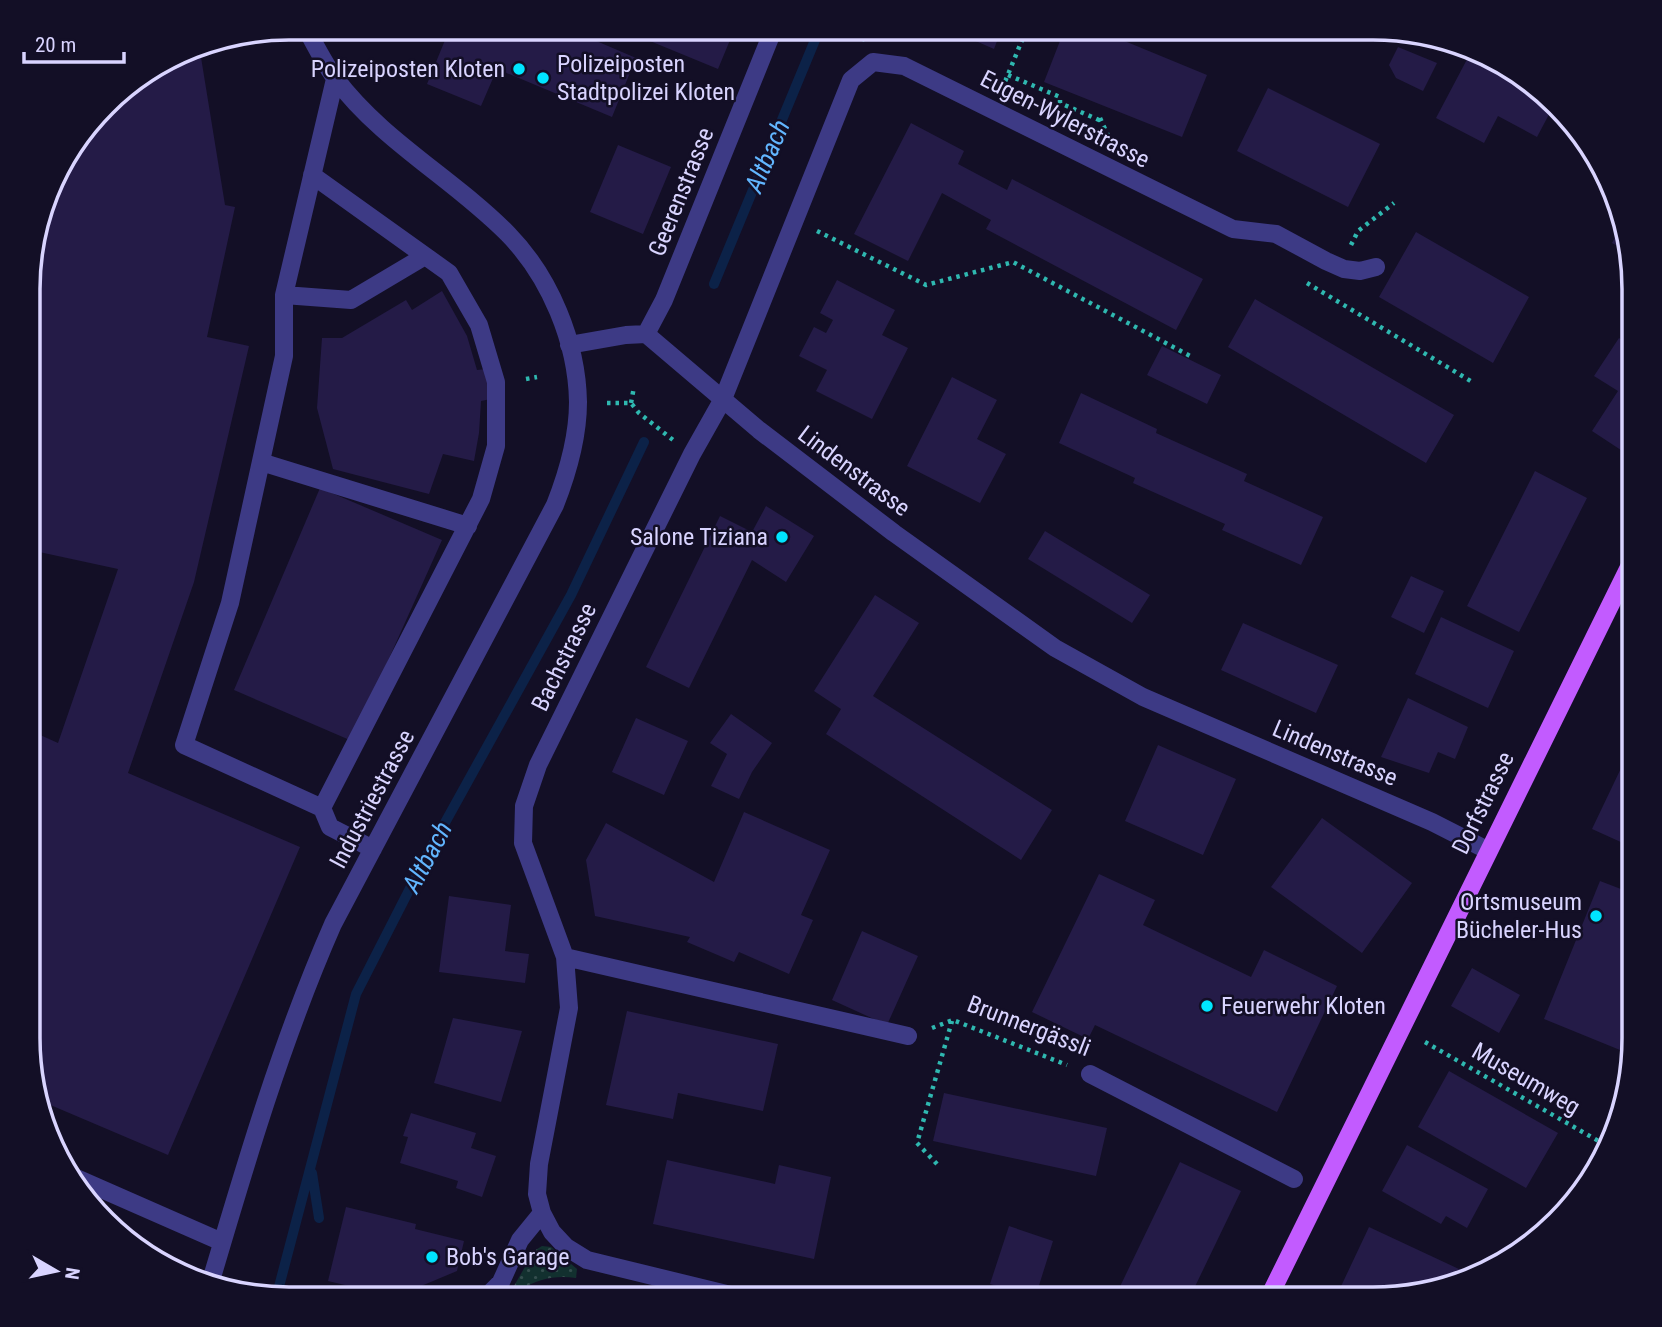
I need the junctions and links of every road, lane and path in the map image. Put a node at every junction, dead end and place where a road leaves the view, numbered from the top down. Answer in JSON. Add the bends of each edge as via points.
{"nodes":[{"id":1,"x":313,"y":40,"type":"edge"},
{"id":2,"x":769,"y":40,"type":"edge"},
{"id":3,"x":1022,"y":40,"type":"edge"},
{"id":4,"x":873,"y":62,"type":"joint"},
{"id":5,"x":1008,"y":75,"type":"junction"},
{"id":6,"x":335,"y":79,"type":"junction"},
{"id":7,"x":994,"y":110,"type":"junction"},
{"id":8,"x":1102,"y":117,"type":"dead end"},
{"id":9,"x":312,"y":175,"type":"junction"},
{"id":10,"x":1394,"y":203,"type":"dead end"},
{"id":11,"x":816,"y":231,"type":"dead end"},
{"id":12,"x":1349,"y":248,"type":"dead end"},
{"id":13,"x":425,"y":256,"type":"junction"},
{"id":14,"x":1376,"y":267,"type":"dead end"},
{"id":15,"x":1302,"y":280,"type":"dead end"},
{"id":16,"x":284,"y":295,"type":"junction"},
{"id":17,"x":646,"y":334,"type":"junction"},
{"id":18,"x":569,"y":345,"type":"junction"},
{"id":19,"x":1194,"y":358,"type":"dead end"},
{"id":20,"x":537,"y":377,"type":"dead end"},
{"id":21,"x":526,"y":379,"type":"dead end"},
{"id":22,"x":1474,"y":383,"type":"dead end"},
{"id":23,"x":635,"y":387,"type":"dead end"},
{"id":24,"x":723,"y":399,"type":"junction"},
{"id":25,"x":631,"y":402,"type":"junction"},
{"id":26,"x":607,"y":403,"type":"dead end"},
{"id":27,"x":639,"y":413,"type":"dead end"},
{"id":28,"x":261,"y":462,"type":"junction"},
{"id":29,"x":468,"y":526,"type":"junction"},
{"id":30,"x":1622,"y":582,"type":"edge"},
{"id":31,"x":322,"y":808,"type":"junction"},
{"id":32,"x":373,"y":849,"type":"junction"},
{"id":33,"x":1487,"y":850,"type":"junction"},
{"id":34,"x":565,"y":957,"type":"junction"},
{"id":35,"x":953,"y":1020,"type":"junction"},
{"id":36,"x":908,"y":1036,"type":"joint"},
{"id":37,"x":1425,"y":1042,"type":"dead end"},
{"id":38,"x":1090,"y":1074,"type":"joint"},
{"id":39,"x":1599,"y":1141,"type":"edge"},
{"id":40,"x":937,"y":1164,"type":"dead end"},
{"id":41,"x":1294,"y":1179,"type":"dead end"},
{"id":42,"x":87,"y":1183,"type":"edge"},
{"id":43,"x":542,"y":1213,"type":"junction"},
{"id":44,"x":222,"y":1242,"type":"junction"},
{"id":45,"x":213,"y":1275,"type":"edge"},
{"id":46,"x":496,"y":1287,"type":"edge"},
{"id":47,"x":698,"y":1287,"type":"edge"},
{"id":48,"x":1274,"y":1287,"type":"edge"}],
"edges":[{"from":1,"to":6,"type":"street"},
{"from":2,"to":17,"type":"street","name":"Geerenstrasse"},
{"from":3,"to":5,"type":"path"},
{"from":4,"to":7,"type":"street","name":"Eugen-Wylerstrasse","via":[[904,66]]},
{"from":4,"to":24,"type":"street","name":"Bachstrasse","via":[[851,80]]},
{"from":5,"to":7,"type":"path"},
{"from":5,"to":8,"type":"path","via":[[1060,97],[1060,103],[1072,109],[1099,120]]},
{"from":6,"to":9,"type":"street"},
{"from":6,"to":18,"type":"street","via":[[384,130],[510,236],[541,276]]},
{"from":7,"to":14,"type":"street","name":"Eugen-Wylerstrasse","via":[[1233,229],[1276,234],[1344,269]]},
{"from":9,"to":13,"type":"street"},
{"from":9,"to":16,"type":"street"},
{"from":10,"to":12,"type":"path","via":[[1358,231]]},
{"from":11,"to":19,"type":"path","via":[[926,285],[1013,262]]},
{"from":13,"to":16,"type":"street","via":[[351,300]]},
{"from":13,"to":29,"type":"street","via":[[449,274],[479,325],[496,382],[496,446]]},
{"from":15,"to":22,"type":"path"},
{"from":16,"to":28,"type":"street","via":[[284,356]]},
{"from":17,"to":18,"type":"street"},
{"from":17,"to":24,"type":"street","name":"Lindenstrasse"},
{"from":18,"to":32,"type":"street","name":"Industriestrasse","via":[[578,403],[565,481]]},
{"from":20,"to":21,"type":"path"},
{"from":23,"to":25,"type":"path"},
{"from":24,"to":33,"type":"street","name":"Lindenstrasse","via":[[894,533],[1055,648],[1143,697]]},
{"from":24,"to":34,"type":"street","name":"Bachstrasse","via":[[538,765],[524,806],[523,843]]},
{"from":25,"to":26,"type":"path"},
{"from":25,"to":27,"type":"path"},
{"from":28,"to":29,"type":"street"},
{"from":28,"to":31,"type":"street","via":[[230,603],[184,745]]},
{"from":29,"to":31,"type":"street"},
{"from":30,"to":33,"type":"main road","name":"Dorfstrasse"},
{"from":31,"to":32,"type":"street","via":[[330,827]]},
{"from":32,"to":44,"type":"street","name":"Industriestrasse","via":[[309,979]]},
{"from":33,"to":48,"type":"main road","name":"Dorfstrasse"},
{"from":34,"to":36,"type":"street"},
{"from":34,"to":43,"type":"street","name":"Bachstrasse","via":[[569,1008],[539,1164],[537,1194]]},
{"from":35,"to":36,"type":"path","name":"Brunnergässli"},
{"from":35,"to":38,"type":"path","name":"Brunnergässli"},
{"from":35,"to":40,"type":"path","via":[[917,1143]]},
{"from":37,"to":39,"type":"path","name":"Museumweg"},
{"from":38,"to":41,"type":"street","name":"Brunnergässli"},
{"from":42,"to":44,"type":"street"},
{"from":43,"to":46,"type":"street","via":[[520,1240]]},
{"from":43,"to":47,"type":"street","via":[[566,1247],[587,1260]]},
{"from":44,"to":45,"type":"street","name":"Industriestrasse"}]}
